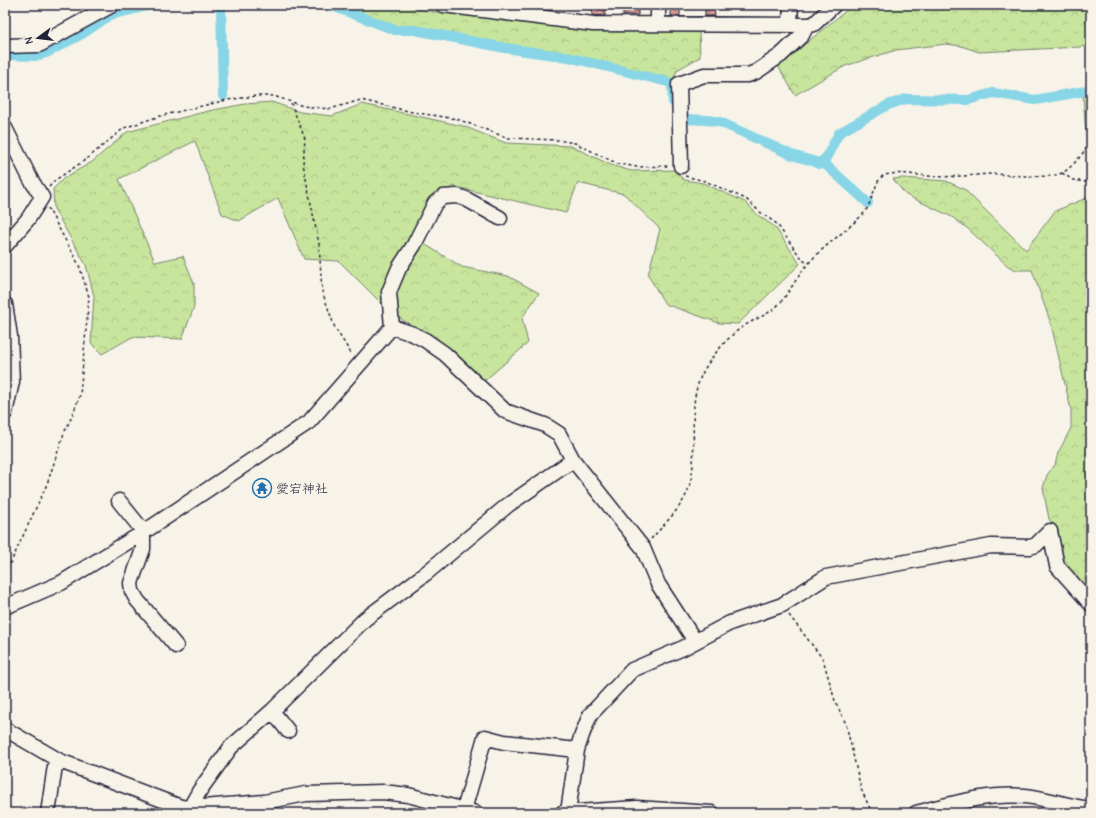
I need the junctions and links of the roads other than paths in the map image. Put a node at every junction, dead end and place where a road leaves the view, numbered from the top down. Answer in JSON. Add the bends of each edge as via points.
{"nodes":[{"id":1,"x":112,"y":5,"type":"edge"},
{"id":2,"x":443,"y":5,"type":"edge"},
{"id":3,"x":658,"y":5,"type":"edge"},
{"id":4,"x":791,"y":5,"type":"edge"},
{"id":5,"x":834,"y":5,"type":"edge"},
{"id":6,"x":658,"y":23,"type":"junction"},
{"id":7,"x":790,"y":24,"type":"junction"},
{"id":8,"x":807,"y":25,"type":"junction"},
{"id":9,"x":5,"y":46,"type":"edge"},
{"id":10,"x":5,"y":128,"type":"edge"},
{"id":11,"x":681,"y":166,"type":"road end"},
{"id":12,"x":500,"y":218,"type":"dead end"},
{"id":13,"x":5,"y":246,"type":"edge"},
{"id":14,"x":5,"y":304,"type":"edge"},
{"id":15,"x":392,"y":327,"type":"junction"},
{"id":16,"x":5,"y":413,"type":"edge"},
{"id":17,"x":573,"y":460,"type":"junction"},
{"id":18,"x":119,"y":501,"type":"dead end"},
{"id":19,"x":143,"y":532,"type":"junction"},
{"id":20,"x":1091,"y":604,"type":"edge"},
{"id":21,"x":5,"y":607,"type":"edge"},
{"id":22,"x":695,"y":641,"type":"junction"},
{"id":23,"x":176,"y":646,"type":"dead end"},
{"id":24,"x":272,"y":710,"type":"junction"},
{"id":25,"x":5,"y":729,"type":"edge"},
{"id":26,"x":288,"y":731,"type":"dead end"},
{"id":27,"x":577,"y":750,"type":"junction"},
{"id":28,"x":56,"y":759,"type":"junction"},
{"id":29,"x":1091,"y":809,"type":"edge"},
{"id":30,"x":199,"y":811,"type":"edge"},
{"id":31,"x":461,"y":811,"type":"edge"},
{"id":32,"x":568,"y":812,"type":"edge"},
{"id":33,"x":48,"y":813,"type":"edge"},
{"id":34,"x":562,"y":813,"type":"edge"},
{"id":35,"x":712,"y":813,"type":"edge"},
{"id":36,"x":916,"y":813,"type":"edge"}],
"edges":[{"from":1,"to":9,"type":"street","via":[[39,45]]},
{"from":2,"to":6,"type":"street","via":[[593,24]]},
{"from":3,"to":6,"type":"street"},
{"from":4,"to":7,"type":"street"},
{"from":5,"to":8,"type":"street","via":[[814,24]]},
{"from":6,"to":7,"type":"street"},
{"from":7,"to":8,"type":"street"},
{"from":8,"to":11,"type":"street","via":[[802,35],[781,55],[756,72],[748,75],[704,75],[679,84]]},
{"from":10,"to":13,"type":"street","via":[[42,197],[28,219]]},
{"from":12,"to":15,"type":"street","via":[[457,196],[443,198],[435,203],[399,268],[389,292]]},
{"from":14,"to":16,"type":"street","via":[[10,336],[12,382]]},
{"from":15,"to":17,"type":"street","via":[[426,340],[445,354],[505,411],[553,429],[563,440]]},
{"from":15,"to":19,"type":"street","via":[[309,422]]},
{"from":17,"to":22,"type":"street","via":[[643,548],[658,584]]},
{"from":17,"to":24,"type":"street","via":[[508,505],[425,574],[365,619]]},
{"from":18,"to":19,"type":"street"},
{"from":19,"to":21,"type":"street","via":[[61,583]]},
{"from":19,"to":23,"type":"street","via":[[143,549],[131,583],[132,591]]},
{"from":20,"to":22,"type":"street","via":[[1057,566],[1050,531],[1036,545],[1030,547],[991,546],[826,577],[782,605],[730,623]]},
{"from":22,"to":27,"type":"street","via":[[632,670],[621,680],[590,715]]},
{"from":24,"to":26,"type":"street"},
{"from":24,"to":30,"type":"street","via":[[231,747],[215,767]]},
{"from":25,"to":28,"type":"street"},
{"from":27,"to":31,"type":"street","via":[[504,742],[485,737]]},
{"from":27,"to":32,"type":"street"},
{"from":28,"to":30,"type":"street","via":[[160,800]]},
{"from":28,"to":33,"type":"street"},
{"from":29,"to":36,"type":"street","via":[[1026,796],[986,796]]},
{"from":30,"to":31,"type":"street","via":[[306,794],[383,792],[408,795]]},
{"from":32,"to":34,"type":"street"},
{"from":32,"to":35,"type":"street","via":[[637,808]]}]}
